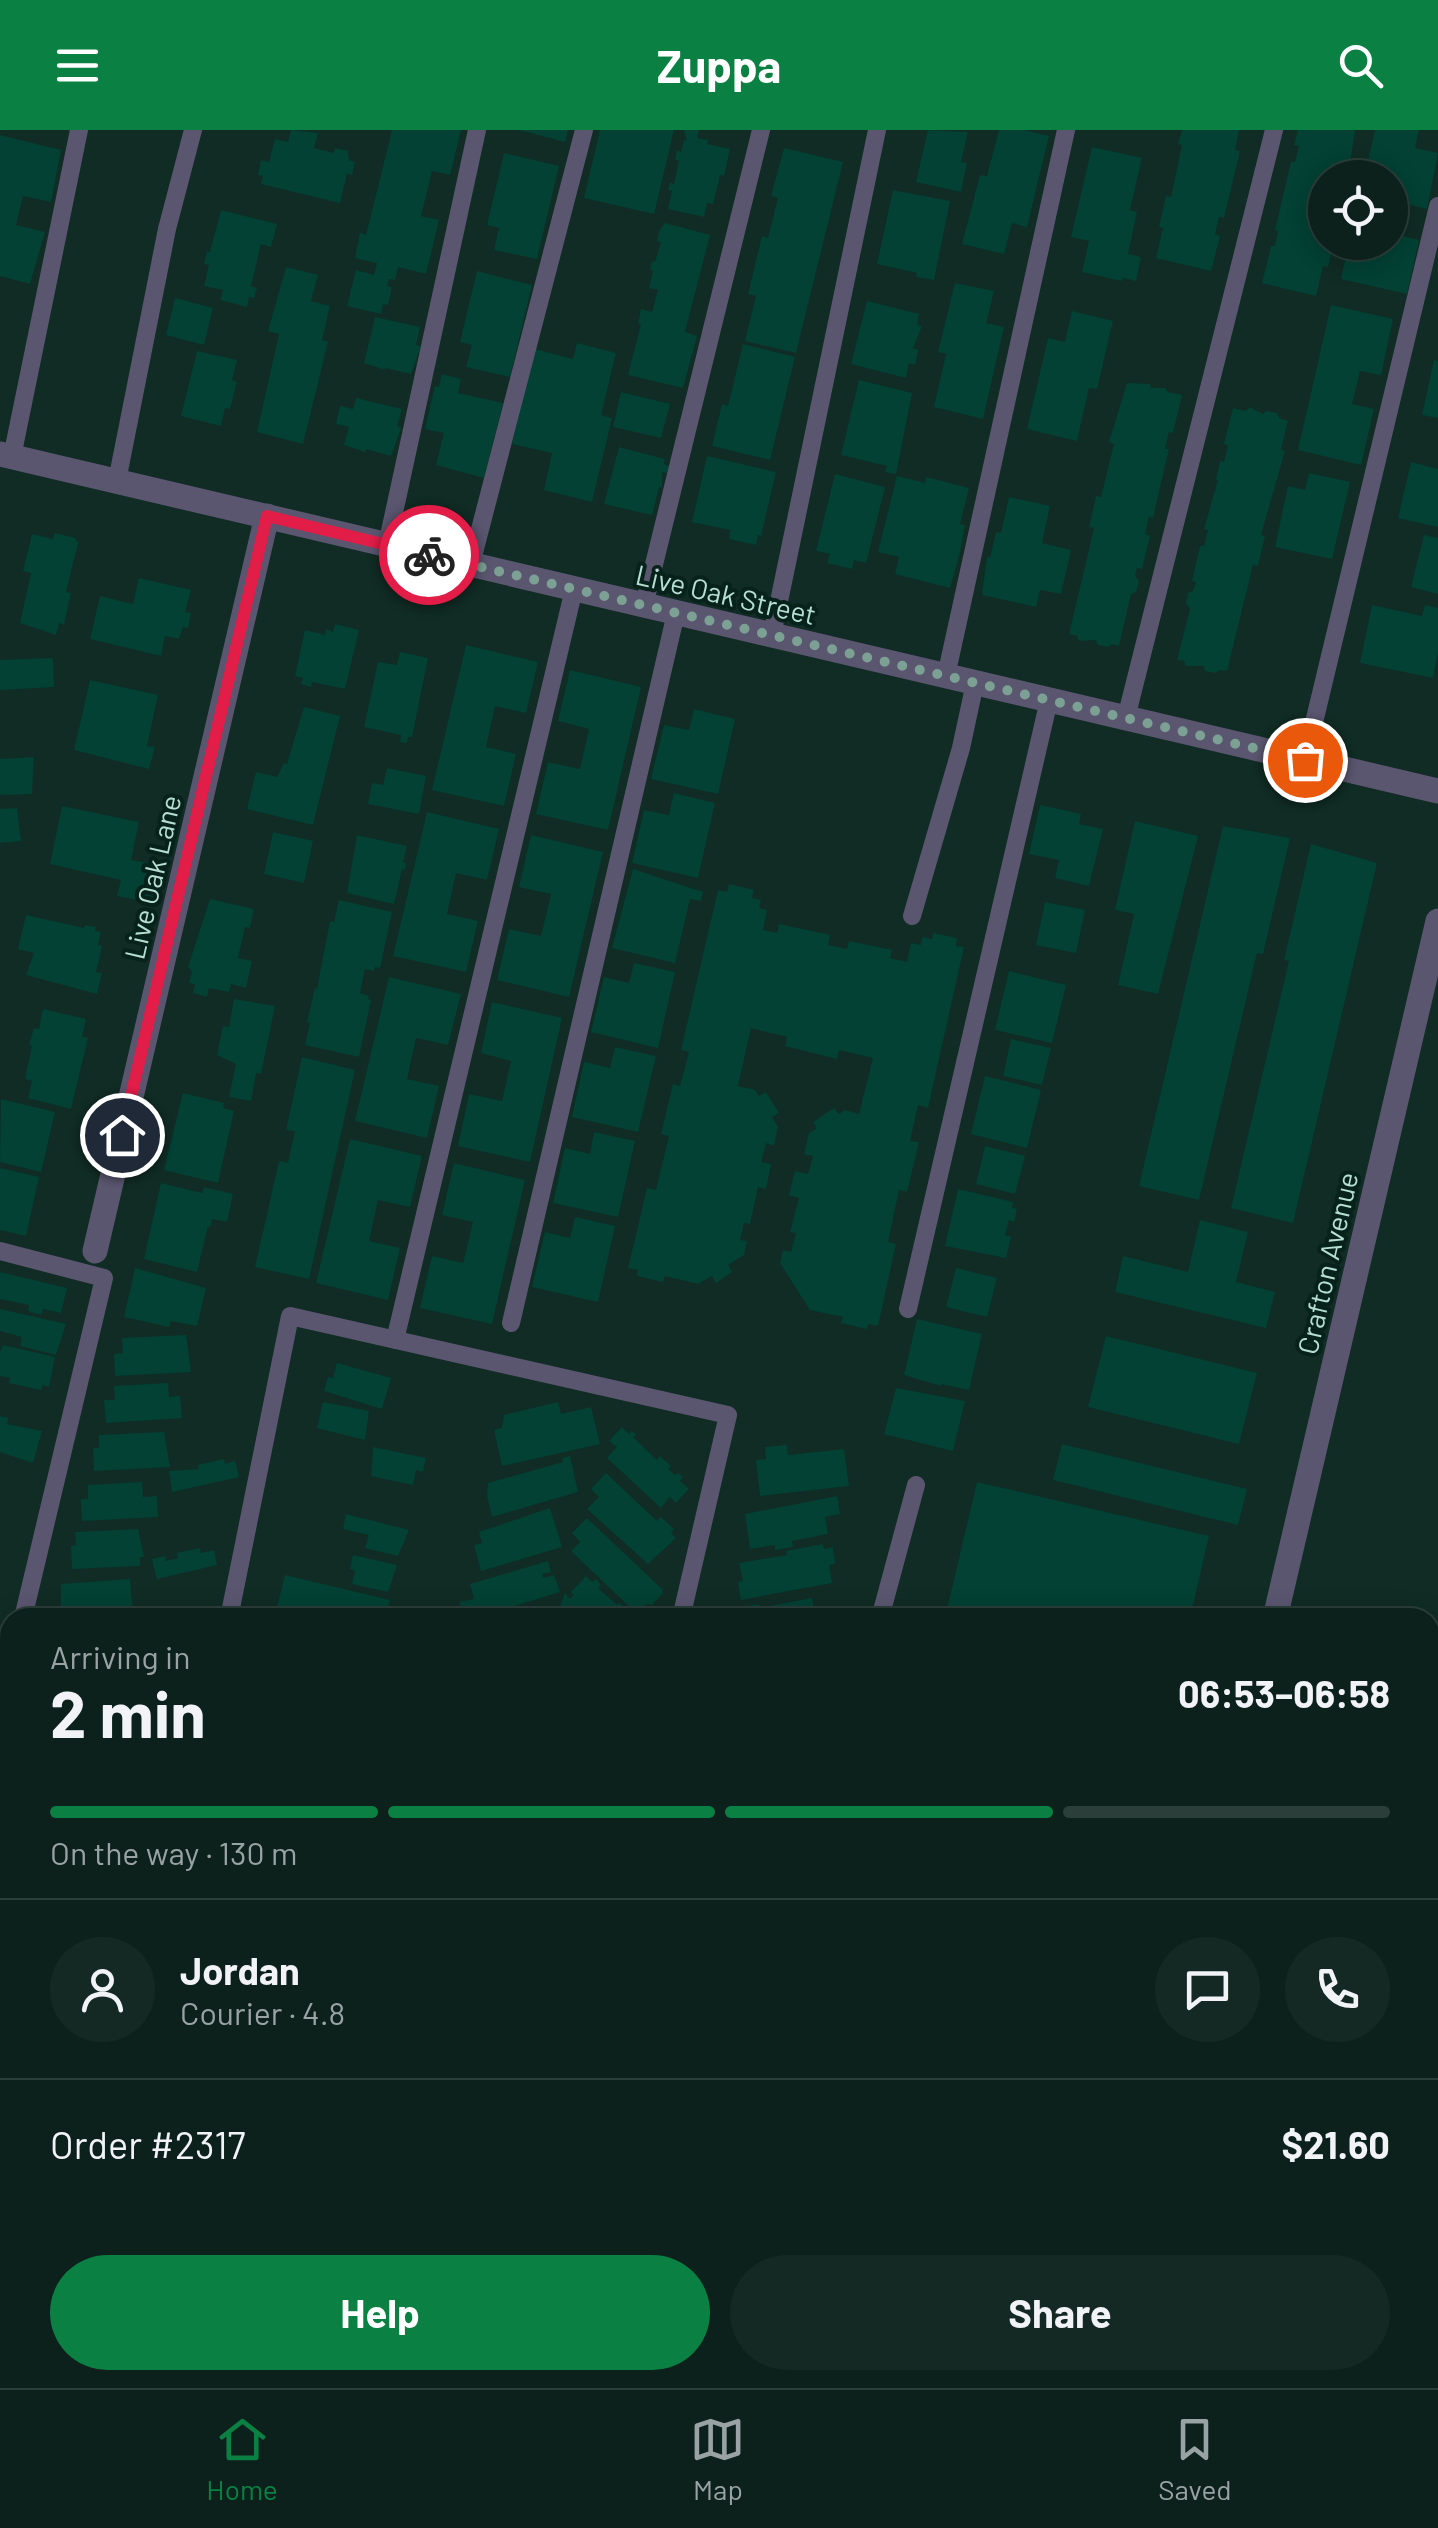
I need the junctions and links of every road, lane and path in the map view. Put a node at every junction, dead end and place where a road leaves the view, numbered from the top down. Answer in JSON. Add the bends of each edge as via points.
{"nodes":[{"id":1,"x":79,"y":130,"type":"edge"},
{"id":2,"x":193,"y":130,"type":"edge"},
{"id":3,"x":477,"y":130,"type":"edge"},
{"id":4,"x":584,"y":130,"type":"edge"},
{"id":5,"x":760,"y":130,"type":"edge"},
{"id":6,"x":877,"y":130,"type":"edge"},
{"id":7,"x":1066,"y":130,"type":"edge"},
{"id":8,"x":1274,"y":130,"type":"edge"},
{"id":9,"x":1438,"y":206,"type":"edge"},
{"id":10,"x":6,"y":455,"type":"edge"},
{"id":11,"x":118,"y":481,"type":"junction"},
{"id":12,"x":267,"y":516,"type":"junction"},
{"id":13,"x":388,"y":545,"type":"junction"},
{"id":14,"x":470,"y":564,"type":"junction"},
{"id":15,"x":574,"y":589,"type":"junction"},
{"id":16,"x":644,"y":606,"type":"junction"},
{"id":17,"x":676,"y":613,"type":"junction"},
{"id":18,"x":772,"y":635,"type":"junction"},
{"id":19,"x":946,"y":676,"type":"junction"},
{"id":20,"x":975,"y":683,"type":"junction"},
{"id":21,"x":1049,"y":700,"type":"junction"},
{"id":22,"x":1126,"y":718,"type":"junction"},
{"id":23,"x":1305,"y":760,"type":"junction"},
{"id":24,"x":1438,"y":792,"type":"edge"},
{"id":25,"x":912,"y":916,"type":"dead end"},
{"id":26,"x":1438,"y":921,"type":"edge"},
{"id":27,"x":0,"y":1251,"type":"edge"},
{"id":28,"x":95,"y":1252,"type":"dead end"},
{"id":29,"x":908,"y":1310,"type":"dead end"},
{"id":30,"x":511,"y":1322,"type":"dead end"},
{"id":31,"x":395,"y":1340,"type":"junction"},
{"id":32,"x":916,"y":1485,"type":"dead end"},
{"id":33,"x":25,"y":1608,"type":"edge"},
{"id":34,"x":231,"y":1608,"type":"edge"},
{"id":35,"x":683,"y":1608,"type":"edge"},
{"id":36,"x":883,"y":1608,"type":"edge"},
{"id":37,"x":1277,"y":1608,"type":"edge"}],
"edges":[{"from":1,"to":10,"type":"lane"},
{"from":2,"to":11,"type":"lane"},
{"from":3,"to":13,"type":"lane"},
{"from":4,"to":14,"type":"lane"},
{"from":5,"to":16,"type":"lane"},
{"from":6,"to":18,"type":"lane"},
{"from":7,"to":19,"type":"lane"},
{"from":8,"to":22,"type":"lane"},
{"from":9,"to":23,"type":"lane"},
{"from":10,"to":11,"type":"street","name":"Live Oak Street"},
{"from":11,"to":12,"type":"street","name":"Live Oak Street"},
{"from":12,"to":13,"type":"street","name":"Live Oak Street"},
{"from":12,"to":28,"type":"street","name":"Live Oak Lane"},
{"from":13,"to":14,"type":"street","name":"Live Oak Street"},
{"from":14,"to":15,"type":"street","name":"Live Oak Street"},
{"from":15,"to":16,"type":"street","name":"Live Oak Street"},
{"from":15,"to":31,"type":"lane"},
{"from":16,"to":17,"type":"street","name":"Live Oak Street"},
{"from":17,"to":18,"type":"street","name":"Live Oak Street"},
{"from":17,"to":30,"type":"lane"},
{"from":18,"to":19,"type":"street","name":"Live Oak Street"},
{"from":19,"to":20,"type":"street","name":"Live Oak Street"},
{"from":20,"to":21,"type":"street","name":"Live Oak Street"},
{"from":20,"to":25,"type":"lane"},
{"from":21,"to":22,"type":"street","name":"Live Oak Street"},
{"from":21,"to":29,"type":"lane"},
{"from":22,"to":23,"type":"street","name":"Live Oak Street"},
{"from":23,"to":24,"type":"street","name":"Live Oak Street"},
{"from":26,"to":37,"type":"street","name":"Crafton Avenue"},
{"from":27,"to":33,"type":"lane","via":[[104,1278]]},
{"from":31,"to":34,"type":"lane","via":[[290,1316]]},
{"from":31,"to":35,"type":"lane","via":[[728,1415]]},
{"from":32,"to":36,"type":"lane"}]}
